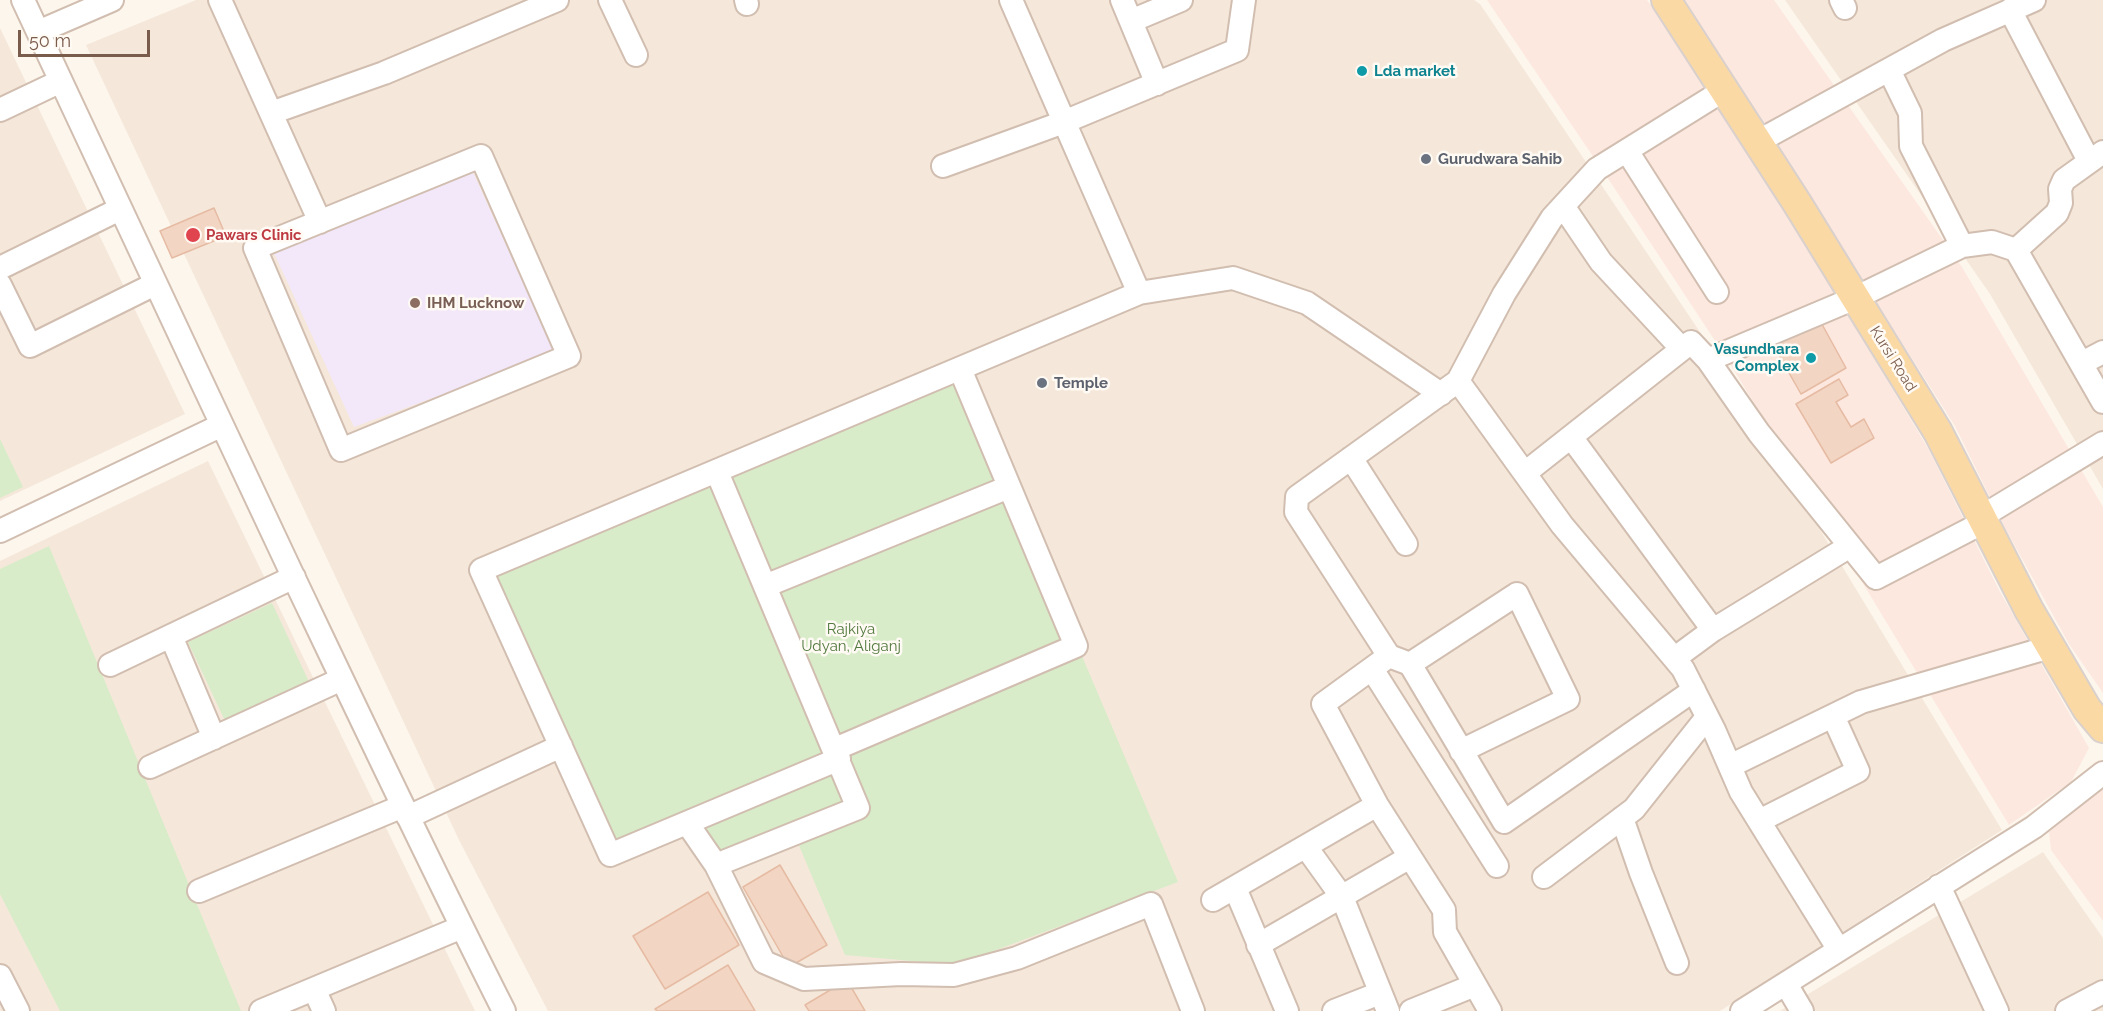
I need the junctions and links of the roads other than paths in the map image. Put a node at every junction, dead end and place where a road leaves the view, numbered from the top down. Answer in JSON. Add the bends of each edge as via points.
{"nodes":[{"id":1,"x":23,"y":0,"type":"edge"},
{"id":2,"x":112,"y":0,"type":"edge"},
{"id":3,"x":220,"y":0,"type":"edge"},
{"id":4,"x":557,"y":0,"type":"edge"},
{"id":5,"x":610,"y":0,"type":"edge"},
{"id":6,"x":1011,"y":0,"type":"edge"},
{"id":7,"x":1181,"y":0,"type":"edge"},
{"id":8,"x":1244,"y":0,"type":"edge"},
{"id":9,"x":1666,"y":0,"type":"edge"},
{"id":10,"x":2034,"y":0,"type":"edge"},
{"id":11,"x":1126,"y":10,"type":"edge"},
{"id":12,"x":2010,"y":10,"type":"junction"},
{"id":13,"x":38,"y":32,"type":"junction"},
{"id":14,"x":636,"y":55,"type":"dead end"},
{"id":15,"x":1889,"y":70,"type":"junction"},
{"id":16,"x":61,"y":81,"type":"junction"},
{"id":17,"x":1157,"y":84,"type":"junction"},
{"id":18,"x":1724,"y":90,"type":"junction"},
{"id":19,"x":0,"y":110,"type":"edge"},
{"id":20,"x":271,"y":113,"type":"junction"},
{"id":21,"x":1064,"y":122,"type":"junction"},
{"id":22,"x":1757,"y":142,"type":"junction"},
{"id":23,"x":1627,"y":151,"type":"junction"},
{"id":24,"x":2096,"y":156,"type":"edge"},
{"id":25,"x":943,"y":166,"type":"dead end"},
{"id":26,"x":1563,"y":206,"type":"junction"},
{"id":27,"x":120,"y":209,"type":"junction"},
{"id":28,"x":320,"y":222,"type":"junction"},
{"id":29,"x":1962,"y":246,"type":"junction"},
{"id":30,"x":2016,"y":250,"type":"junction"},
{"id":31,"x":0,"y":268,"type":"edge"},
{"id":32,"x":155,"y":284,"type":"junction"},
{"id":33,"x":0,"y":285,"type":"edge"},
{"id":34,"x":1717,"y":292,"type":"dead end"},
{"id":35,"x":1139,"y":293,"type":"junction"},
{"id":36,"x":1855,"y":298,"type":"junction"},
{"id":37,"x":1682,"y":349,"type":"junction"},
{"id":38,"x":2103,"y":352,"type":"edge"},
{"id":39,"x":1708,"y":360,"type":"junction"},
{"id":40,"x":2082,"y":363,"type":"junction"},
{"id":41,"x":960,"y":369,"type":"junction"},
{"id":42,"x":1449,"y":388,"type":"junction"},
{"id":43,"x":2103,"y":402,"type":"edge"},
{"id":44,"x":222,"y":425,"type":"junction"},
{"id":45,"x":1571,"y":437,"type":"junction"},
{"id":46,"x":2103,"y":443,"type":"edge"},
{"id":47,"x":1351,"y":458,"type":"junction"},
{"id":48,"x":717,"y":472,"type":"junction"},
{"id":49,"x":1525,"y":473,"type":"junction"},
{"id":50,"x":1010,"y":487,"type":"junction"},
{"id":51,"x":1982,"y":519,"type":"junction"},
{"id":52,"x":0,"y":531,"type":"edge"},
{"id":53,"x":1406,"y":544,"type":"dead end"},
{"id":54,"x":1850,"y":546,"type":"junction"},
{"id":55,"x":294,"y":577,"type":"junction"},
{"id":56,"x":765,"y":586,"type":"junction"},
{"id":57,"x":1713,"y":630,"type":"junction"},
{"id":58,"x":171,"y":636,"type":"junction"},
{"id":59,"x":2050,"y":647,"type":"junction"},
{"id":60,"x":1675,"y":658,"type":"junction"},
{"id":61,"x":1390,"y":663,"type":"junction"},
{"id":62,"x":110,"y":665,"type":"dead end"},
{"id":63,"x":342,"y":679,"type":"junction"},
{"id":64,"x":1694,"y":690,"type":"junction"},
{"id":65,"x":1833,"y":716,"type":"junction"},
{"id":66,"x":1707,"y":717,"type":"junction"},
{"id":67,"x":2103,"y":728,"type":"edge"},
{"id":68,"x":214,"y":738,"type":"junction"},
{"id":69,"x":561,"y":747,"type":"junction"},
{"id":70,"x":1461,"y":751,"type":"junction"},
{"id":71,"x":837,"y":754,"type":"junction"},
{"id":72,"x":1730,"y":766,"type":"junction"},
{"id":73,"x":150,"y":767,"type":"dead end"},
{"id":74,"x":2103,"y":773,"type":"edge"},
{"id":75,"x":1377,"y":805,"type":"junction"},
{"id":76,"x":406,"y":812,"type":"junction"},
{"id":77,"x":1622,"y":818,"type":"junction"},
{"id":78,"x":1759,"y":821,"type":"junction"},
{"id":79,"x":687,"y":823,"type":"junction"},
{"id":80,"x":1306,"y":847,"type":"junction"},
{"id":81,"x":1410,"y":857,"type":"junction"},
{"id":82,"x":716,"y":865,"type":"junction"},
{"id":83,"x":1497,"y":866,"type":"dead end"},
{"id":84,"x":1544,"y":878,"type":"dead end"},
{"id":85,"x":1939,"y":886,"type":"junction"},
{"id":86,"x":1235,"y":888,"type":"junction"},
{"id":87,"x":199,"y":891,"type":"dead end"},
{"id":88,"x":1342,"y":897,"type":"junction"},
{"id":89,"x":1213,"y":900,"type":"dead end"},
{"id":90,"x":462,"y":927,"type":"junction"},
{"id":91,"x":1258,"y":945,"type":"junction"},
{"id":92,"x":1839,"y":950,"type":"junction"},
{"id":93,"x":1677,"y":963,"type":"dead end"},
{"id":94,"x":0,"y":976,"type":"edge"},
{"id":95,"x":1786,"y":984,"type":"junction"},
{"id":96,"x":1475,"y":985,"type":"junction"},
{"id":97,"x":314,"y":989,"type":"junction"},
{"id":98,"x":2103,"y":992,"type":"edge"},
{"id":99,"x":1384,"y":1002,"type":"edge"},
{"id":100,"x":11,"y":1009,"type":"edge"},
{"id":101,"x":261,"y":1011,"type":"edge"},
{"id":102,"x":324,"y":1011,"type":"edge"},
{"id":103,"x":504,"y":1011,"type":"edge"},
{"id":104,"x":1193,"y":1011,"type":"edge"},
{"id":105,"x":1287,"y":1011,"type":"edge"},
{"id":106,"x":1334,"y":1011,"type":"edge"},
{"id":107,"x":1411,"y":1011,"type":"edge"},
{"id":108,"x":1490,"y":1011,"type":"edge"},
{"id":109,"x":1742,"y":1011,"type":"edge"},
{"id":110,"x":1802,"y":1011,"type":"edge"},
{"id":111,"x":1997,"y":1011,"type":"edge"},
{"id":112,"x":2067,"y":1011,"type":"edge"}],
"edges":[{"from":1,"to":13,"type":"street"},
{"from":2,"to":13,"type":"street"},
{"from":3,"to":20,"type":"street"},
{"from":4,"to":20,"type":"street","via":[[384,73]]},
{"from":5,"to":14,"type":"street"},
{"from":6,"to":21,"type":"street"},
{"from":7,"to":11,"type":"street"},
{"from":8,"to":17,"type":"street","via":[[1237,50]]},
{"from":9,"to":18,"type":"main road","name":"Kursi Road"},
{"from":10,"to":12,"type":"street"},
{"from":11,"to":17,"type":"street"},
{"from":12,"to":15,"type":"street"},
{"from":12,"to":24,"type":"street"},
{"from":13,"to":16,"type":"street"},
{"from":15,"to":22,"type":"street"},
{"from":15,"to":29,"type":"street","via":[[1910,113],[1911,146]]},
{"from":16,"to":19,"type":"street"},
{"from":16,"to":27,"type":"street"},
{"from":17,"to":21,"type":"street"},
{"from":18,"to":22,"type":"main road","name":"Kursi Road"},
{"from":18,"to":23,"type":"street"},
{"from":20,"to":28,"type":"street"},
{"from":21,"to":25,"type":"street"},
{"from":21,"to":35,"type":"street"},
{"from":22,"to":36,"type":"main road","name":"Kursi Road"},
{"from":23,"to":26,"type":"street","via":[[1597,169]]},
{"from":23,"to":34,"type":"street"},
{"from":24,"to":30,"type":"street","via":[[2064,180],[2057,213]]},
{"from":26,"to":37,"type":"street","via":[[1601,262]]},
{"from":26,"to":42,"type":"street","via":[[1504,294]]},
{"from":27,"to":31,"type":"street"},
{"from":27,"to":32,"type":"street"},
{"from":28,"to":28,"type":"street","via":[[481,156],[569,356],[341,450],[255,248]]},
{"from":29,"to":30,"type":"street","via":[[1992,242]]},
{"from":29,"to":36,"type":"street"},
{"from":30,"to":40,"type":"street"},
{"from":32,"to":33,"type":"street","via":[[30,346]]},
{"from":32,"to":44,"type":"street"},
{"from":35,"to":41,"type":"street"},
{"from":35,"to":42,"type":"street","via":[[1233,278],[1307,303]]},
{"from":36,"to":39,"type":"street"},
{"from":36,"to":51,"type":"main road","name":"Kursi Road","via":[[1938,432]]},
{"from":37,"to":39,"type":"street","via":[[1691,342]]},
{"from":37,"to":45,"type":"street"},
{"from":38,"to":40,"type":"street"},
{"from":39,"to":54,"type":"street","via":[[1759,434]]},
{"from":40,"to":43,"type":"street"},
{"from":41,"to":48,"type":"street"},
{"from":41,"to":50,"type":"street"},
{"from":42,"to":47,"type":"street"},
{"from":42,"to":49,"type":"street"},
{"from":44,"to":52,"type":"street"},
{"from":44,"to":55,"type":"street"},
{"from":45,"to":49,"type":"street"},
{"from":45,"to":57,"type":"street"},
{"from":46,"to":51,"type":"street"},
{"from":47,"to":53,"type":"street"},
{"from":47,"to":61,"type":"street","via":[[1297,497],[1296,512]]},
{"from":48,"to":56,"type":"street"},
{"from":48,"to":69,"type":"street","via":[[481,570]]},
{"from":49,"to":60,"type":"street","via":[[1562,525]]},
{"from":50,"to":56,"type":"street"},
{"from":50,"to":71,"type":"street","via":[[1076,646]]},
{"from":51,"to":54,"type":"street","via":[[1876,578]]},
{"from":51,"to":59,"type":"main road","name":"Kursi Road"},
{"from":54,"to":57,"type":"street"},
{"from":55,"to":58,"type":"street"},
{"from":55,"to":63,"type":"street"},
{"from":56,"to":71,"type":"street"},
{"from":57,"to":60,"type":"street"},
{"from":58,"to":62,"type":"street"},
{"from":58,"to":68,"type":"street"},
{"from":59,"to":65,"type":"street","via":[[1861,702]]},
{"from":59,"to":67,"type":"main road","name":"Kursi Road","via":[[2087,710]]},
{"from":60,"to":64,"type":"street"},
{"from":61,"to":70,"type":"street"},
{"from":61,"to":70,"type":"street","via":[[1517,594],[1568,699]]},
{"from":61,"to":75,"type":"street","via":[[1323,704]]},
{"from":61,"to":83,"type":"street"},
{"from":63,"to":68,"type":"street"},
{"from":63,"to":76,"type":"street"},
{"from":64,"to":66,"type":"street"},
{"from":64,"to":70,"type":"street","via":[[1504,822]]},
{"from":65,"to":72,"type":"street"},
{"from":65,"to":78,"type":"street","via":[[1858,771]]},
{"from":66,"to":72,"type":"street"},
{"from":66,"to":77,"type":"street","via":[[1634,809]]},
{"from":68,"to":73,"type":"street"},
{"from":69,"to":76,"type":"street"},
{"from":69,"to":79,"type":"street","via":[[610,855]]},
{"from":71,"to":79,"type":"street"},
{"from":71,"to":82,"type":"street","via":[[858,808]]},
{"from":72,"to":78,"type":"street"},
{"from":74,"to":85,"type":"street","via":[[2034,827]]},
{"from":75,"to":80,"type":"street"},
{"from":75,"to":81,"type":"street"},
{"from":76,"to":87,"type":"street"},
{"from":76,"to":90,"type":"street"},
{"from":77,"to":84,"type":"street"},
{"from":77,"to":93,"type":"street"},
{"from":78,"to":92,"type":"street"},
{"from":79,"to":82,"type":"street"},
{"from":80,"to":86,"type":"street"},
{"from":80,"to":88,"type":"street"},
{"from":81,"to":88,"type":"street"},
{"from":81,"to":96,"type":"street","via":[[1444,910],[1445,932]]},
{"from":82,"to":104,"type":"street","via":[[764,962],[804,979],[954,975],[1017,958],[1151,904]]},
{"from":85,"to":92,"type":"street"},
{"from":85,"to":111,"type":"street"},
{"from":86,"to":89,"type":"street"},
{"from":86,"to":91,"type":"street"},
{"from":88,"to":91,"type":"street"},
{"from":88,"to":99,"type":"street"},
{"from":90,"to":97,"type":"street"},
{"from":90,"to":103,"type":"street"},
{"from":91,"to":105,"type":"street"},
{"from":92,"to":95,"type":"street"},
{"from":94,"to":100,"type":"street"},
{"from":95,"to":109,"type":"street"},
{"from":95,"to":110,"type":"street"},
{"from":96,"to":107,"type":"street"},
{"from":96,"to":108,"type":"street"},
{"from":97,"to":101,"type":"street"},
{"from":97,"to":102,"type":"street"},
{"from":98,"to":112,"type":"street"},
{"from":99,"to":106,"type":"street"}]}
